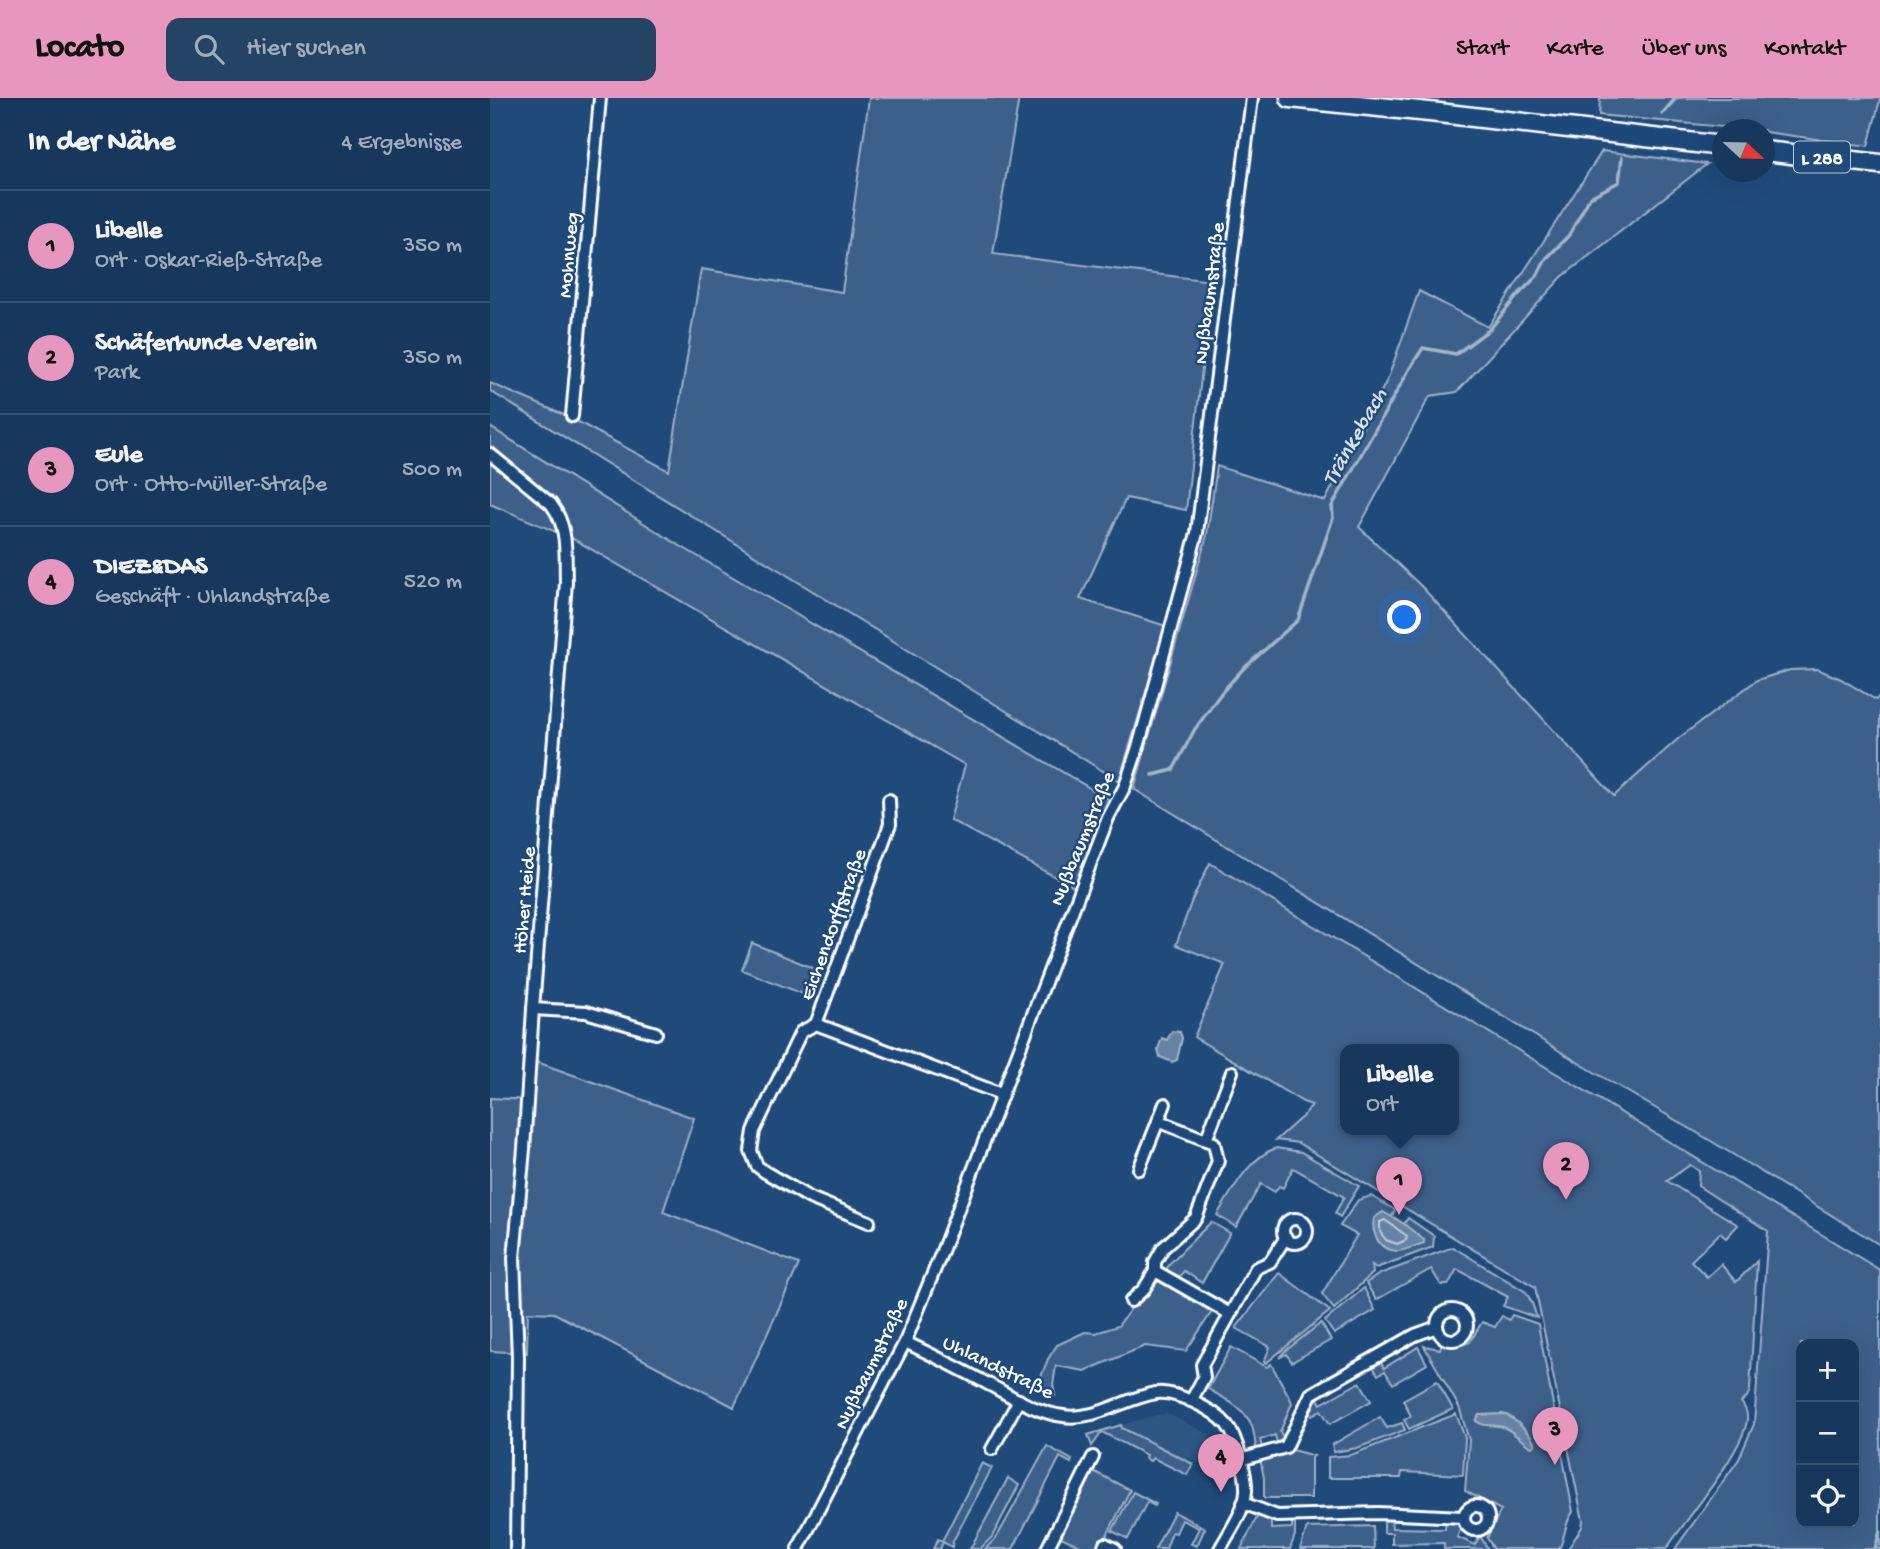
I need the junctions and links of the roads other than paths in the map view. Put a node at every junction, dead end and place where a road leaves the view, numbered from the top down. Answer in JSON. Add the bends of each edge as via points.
{"nodes":[{"id":1,"x":600,"y":98,"type":"edge"},
{"id":2,"x":1252,"y":98,"type":"edge"},
{"id":3,"x":1290,"y":98,"type":"edge"},
{"id":4,"x":1712,"y":145,"type":"edge"},
{"id":5,"x":1775,"y":152,"type":"edge"},
{"id":6,"x":1880,"y":164,"type":"edge"},
{"id":7,"x":572,"y":416,"type":"dead end"},
{"id":8,"x":490,"y":454,"type":"edge"},
{"id":9,"x":888,"y":800,"type":"dead end"},
{"id":10,"x":533,"y":1009,"type":"junction"},
{"id":11,"x":816,"y":1024,"type":"junction"},
{"id":12,"x":656,"y":1033,"type":"dead end"},
{"id":13,"x":1232,"y":1072,"type":"dead end"},
{"id":14,"x":1001,"y":1094,"type":"junction"},
{"id":15,"x":1165,"y":1104,"type":"dead end"},
{"id":16,"x":1158,"y":1121,"type":"junction"},
{"id":17,"x":1206,"y":1140,"type":"junction"},
{"id":18,"x":1139,"y":1169,"type":"dead end"},
{"id":19,"x":869,"y":1222,"type":"dead end"},
{"id":20,"x":1286,"y":1237,"type":"dead end"},
{"id":21,"x":1155,"y":1271,"type":"junction"},
{"id":22,"x":1131,"y":1301,"type":"dead end"},
{"id":23,"x":1230,"y":1314,"type":"junction"},
{"id":24,"x":1437,"y":1327,"type":"dead end"},
{"id":25,"x":905,"y":1342,"type":"junction"},
{"id":26,"x":1019,"y":1400,"type":"junction"},
{"id":27,"x":1191,"y":1401,"type":"junction"},
{"id":28,"x":992,"y":1450,"type":"dead end"},
{"id":29,"x":1093,"y":1457,"type":"dead end"},
{"id":30,"x":1240,"y":1460,"type":"junction"},
{"id":31,"x":1243,"y":1503,"type":"junction"},
{"id":32,"x":1463,"y":1517,"type":"dead end"},
{"id":33,"x":516,"y":1549,"type":"edge"},
{"id":34,"x":798,"y":1549,"type":"edge"},
{"id":35,"x":1047,"y":1549,"type":"edge"},
{"id":36,"x":1103,"y":1549,"type":"edge"},
{"id":37,"x":1115,"y":1549,"type":"edge"},
{"id":38,"x":1220,"y":1549,"type":"edge"}],
"edges":[{"from":1,"to":7,"type":"street","name":"Mohnweg"},
{"from":2,"to":14,"type":"street","name":"Nußbaumstraße","via":[[1197,533],[1125,786],[1108,818]]},
{"from":3,"to":4,"type":"main road"},
{"from":5,"to":6,"type":"main road","number":"L 288"},
{"from":8,"to":10,"type":"street","name":"Höher Heide","via":[[551,504],[565,528],[565,595]]},
{"from":9,"to":11,"type":"street","name":"Eichendorffstraße","via":[[890,824]]},
{"from":10,"to":12,"type":"street","via":[[586,1012]]},
{"from":10,"to":33,"type":"street","name":"Höher Heide","via":[[514,1258]]},
{"from":11,"to":14,"type":"street"},
{"from":11,"to":19,"type":"street","name":"Eichendorffstraße","via":[[801,1032],[754,1131],[751,1151],[765,1172],[810,1198]]},
{"from":13,"to":17,"type":"street"},
{"from":14,"to":25,"type":"street","name":"Nußbaumstraße"},
{"from":15,"to":16,"type":"street"},
{"from":16,"to":17,"type":"street"},
{"from":16,"to":18,"type":"street"},
{"from":17,"to":21,"type":"street","via":[[1214,1143],[1218,1161],[1196,1218],[1163,1248]]},
{"from":20,"to":23,"type":"street","via":[[1270,1262],[1256,1268]]},
{"from":21,"to":22,"type":"street"},
{"from":21,"to":23,"type":"street"},
{"from":23,"to":27,"type":"street","via":[[1202,1365],[1204,1377]]},
{"from":24,"to":30,"type":"street","via":[[1311,1394],[1286,1447]]},
{"from":25,"to":26,"type":"street","name":"Uhlandstraße"},
{"from":25,"to":34,"type":"street","name":"Nußbaumstraße"},
{"from":26,"to":27,"type":"street","name":"Uhlandstraße","via":[[1070,1417],[1157,1393]]},
{"from":26,"to":28,"type":"street"},
{"from":27,"to":30,"type":"street","name":"Uhlandstraße","via":[[1228,1425]]},
{"from":29,"to":35,"type":"street"},
{"from":30,"to":31,"type":"street","name":"Uhlandstraße"},
{"from":31,"to":32,"type":"street","via":[[1277,1516],[1378,1513]]},
{"from":31,"to":38,"type":"street","name":"Uhlandstraße"},
{"from":36,"to":37,"type":"street","via":[[1105,1544]]}]}
